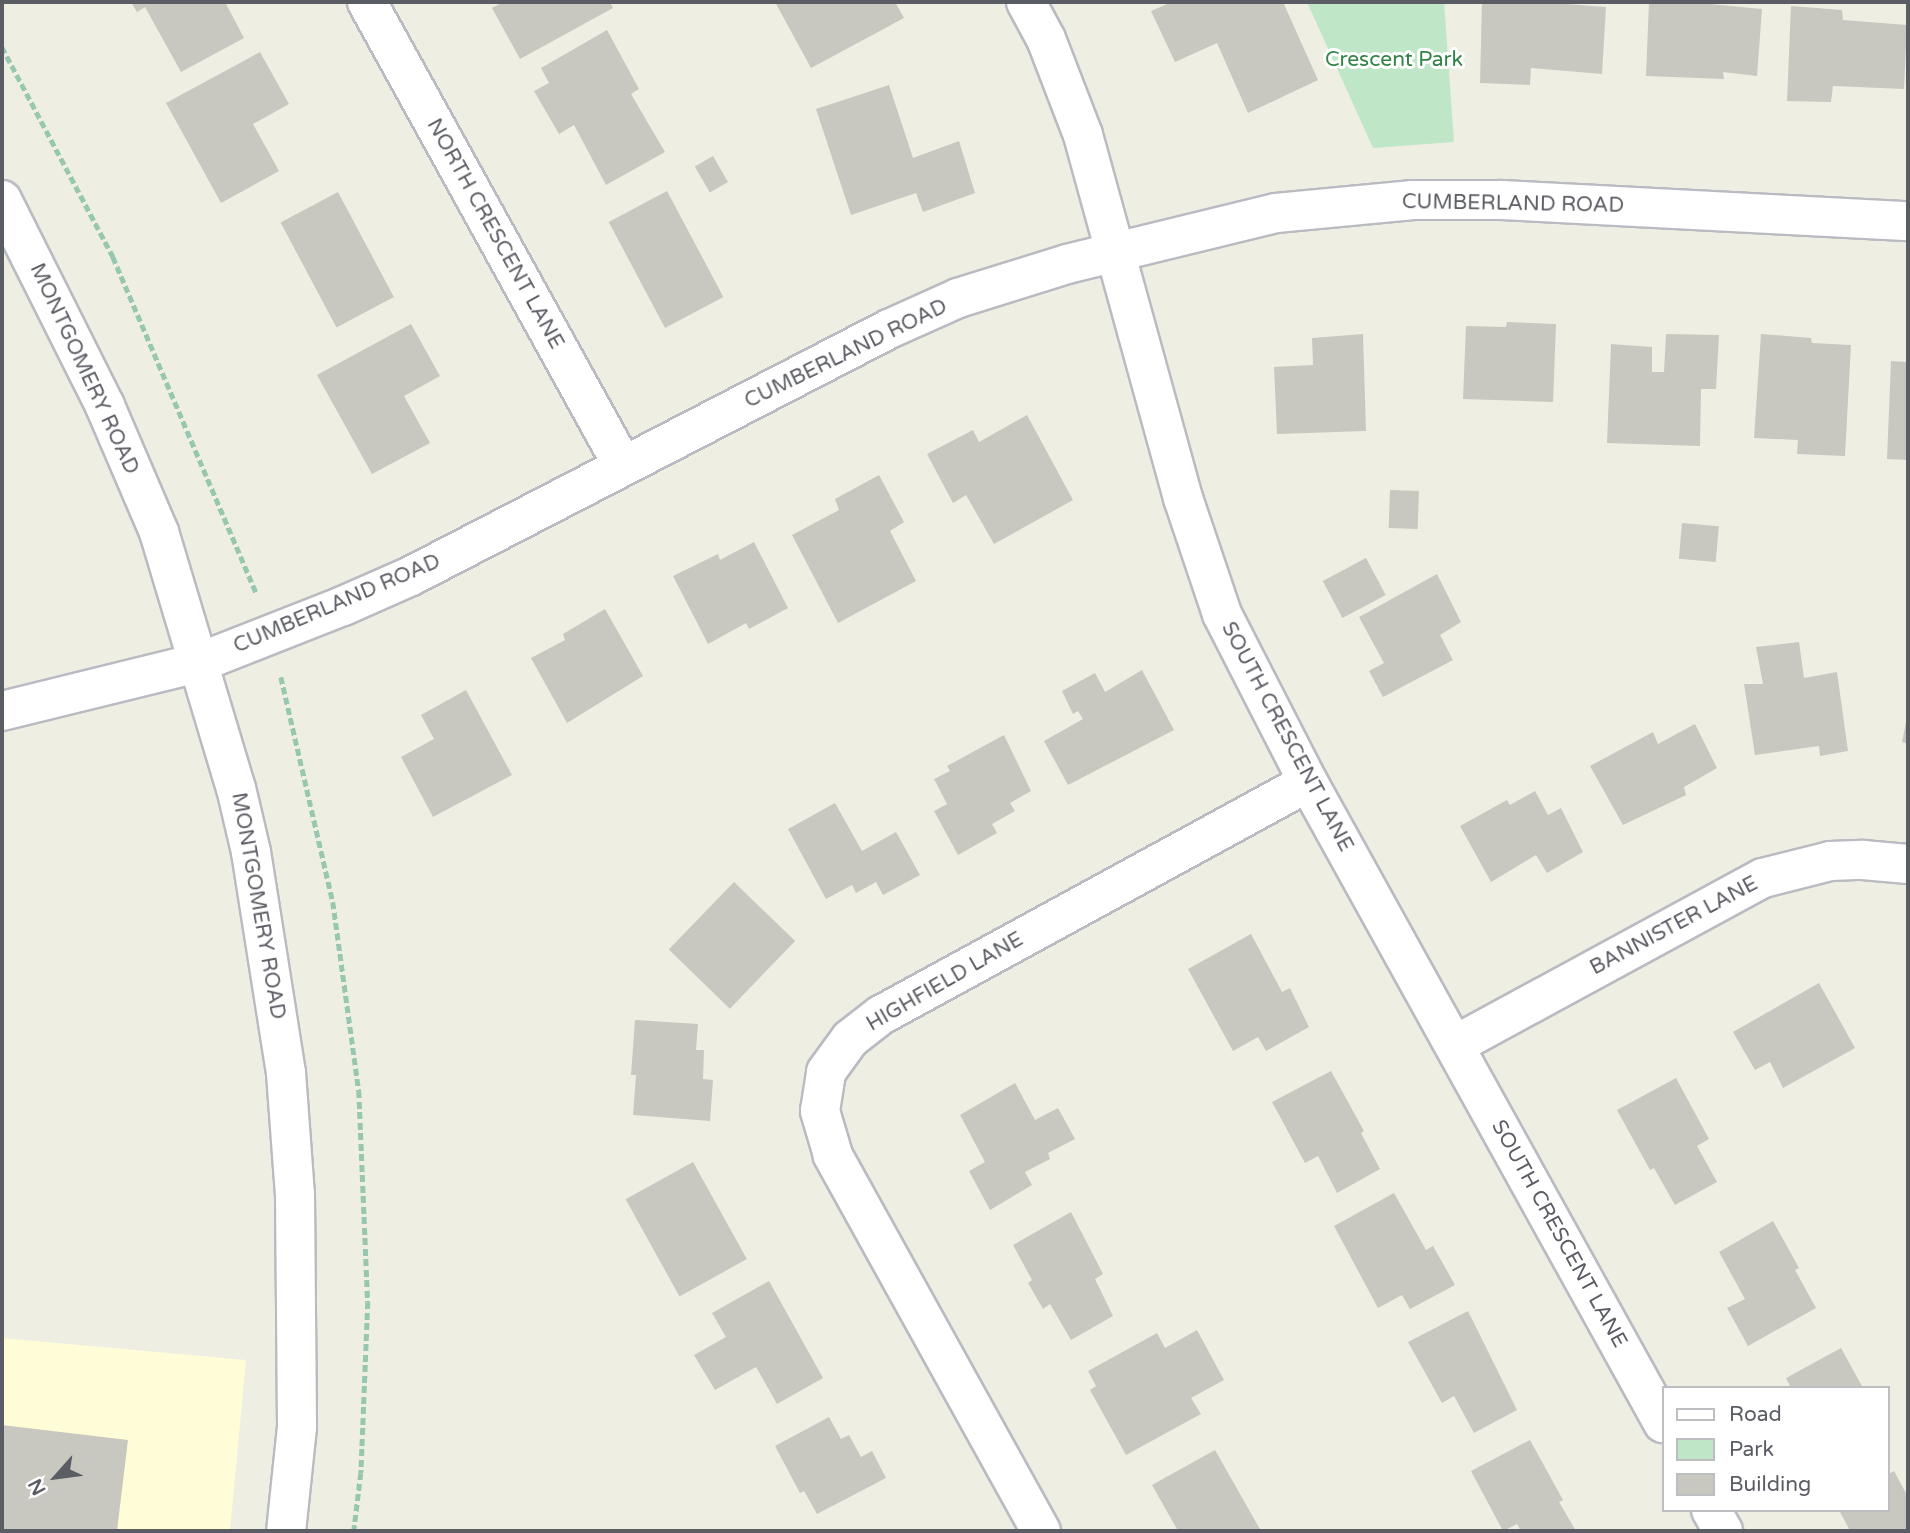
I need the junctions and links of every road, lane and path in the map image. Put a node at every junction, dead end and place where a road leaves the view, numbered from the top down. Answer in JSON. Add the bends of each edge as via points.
{"nodes":[{"id":1,"x":367,"y":2,"type":"edge"},
{"id":2,"x":1026,"y":2,"type":"edge"},
{"id":3,"x":2,"y":47,"type":"edge"},
{"id":4,"x":2,"y":200,"type":"edge"},
{"id":5,"x":1908,"y":221,"type":"edge"},
{"id":6,"x":1116,"y":253,"type":"junction"},
{"id":7,"x":623,"y":466,"type":"junction"},
{"id":8,"x":255,"y":587,"type":"dead end"},
{"id":9,"x":198,"y":663,"type":"junction"},
{"id":10,"x":286,"y":696,"type":"dead end"},
{"id":11,"x":2,"y":711,"type":"edge"},
{"id":12,"x":1308,"y":782,"type":"junction"},
{"id":13,"x":1908,"y":864,"type":"edge"},
{"id":14,"x":1455,"y":1045,"type":"junction"},
{"id":15,"x":1661,"y":1419,"type":"edge"},
{"id":16,"x":1712,"y":1512,"type":"edge"},
{"id":17,"x":286,"y":1531,"type":"edge"},
{"id":18,"x":354,"y":1531,"type":"edge"},
{"id":19,"x":1041,"y":1531,"type":"edge"},
{"id":20,"x":1723,"y":1531,"type":"edge"}],
"edges":[{"from":1,"to":7,"type":"street","name":"NORTH CRESCENT LANE"},
{"from":2,"to":6,"type":"street","name":"SOUTH CRESCENT LANE","via":[[1046,39],[1083,135]]},
{"from":3,"to":8,"type":"path","via":[[113,257]]},
{"from":4,"to":9,"type":"street","name":"MONTGOMERY ROAD","via":[[105,406],[159,532]]},
{"from":5,"to":6,"type":"street","name":"CUMBERLAND ROAD","via":[[1502,200],[1413,200],[1276,213]]},
{"from":6,"to":7,"type":"street","name":"CUMBERLAND ROAD","via":[[947,303]]},
{"from":6,"to":12,"type":"street","name":"SOUTH CRESCENT LANE","via":[[1183,498],[1223,614]]},
{"from":7,"to":9,"type":"street","name":"CUMBERLAND ROAD","via":[[411,576]]},
{"from":9,"to":11,"type":"street","name":"CUMBERLAND ROAD"},
{"from":9,"to":17,"type":"street","name":"MONTGOMERY ROAD","via":[[251,852],[286,1073],[298,1324],[297,1427]]},
{"from":10,"to":18,"type":"path","via":[[333,902],[359,1091],[368,1302]]},
{"from":12,"to":14,"type":"street","name":"SOUTH CRESCENT LANE"},
{"from":12,"to":19,"type":"street","name":"HIGHFIELD LANE","via":[[881,1015],[849,1039],[826,1072],[820,1111],[833,1155]]},
{"from":13,"to":14,"type":"street","name":"BANNISTER LANE","via":[[1830,861],[1763,877]]},
{"from":14,"to":15,"type":"street","name":"SOUTH CRESCENT LANE"},
{"from":16,"to":20,"type":"street"}]}
